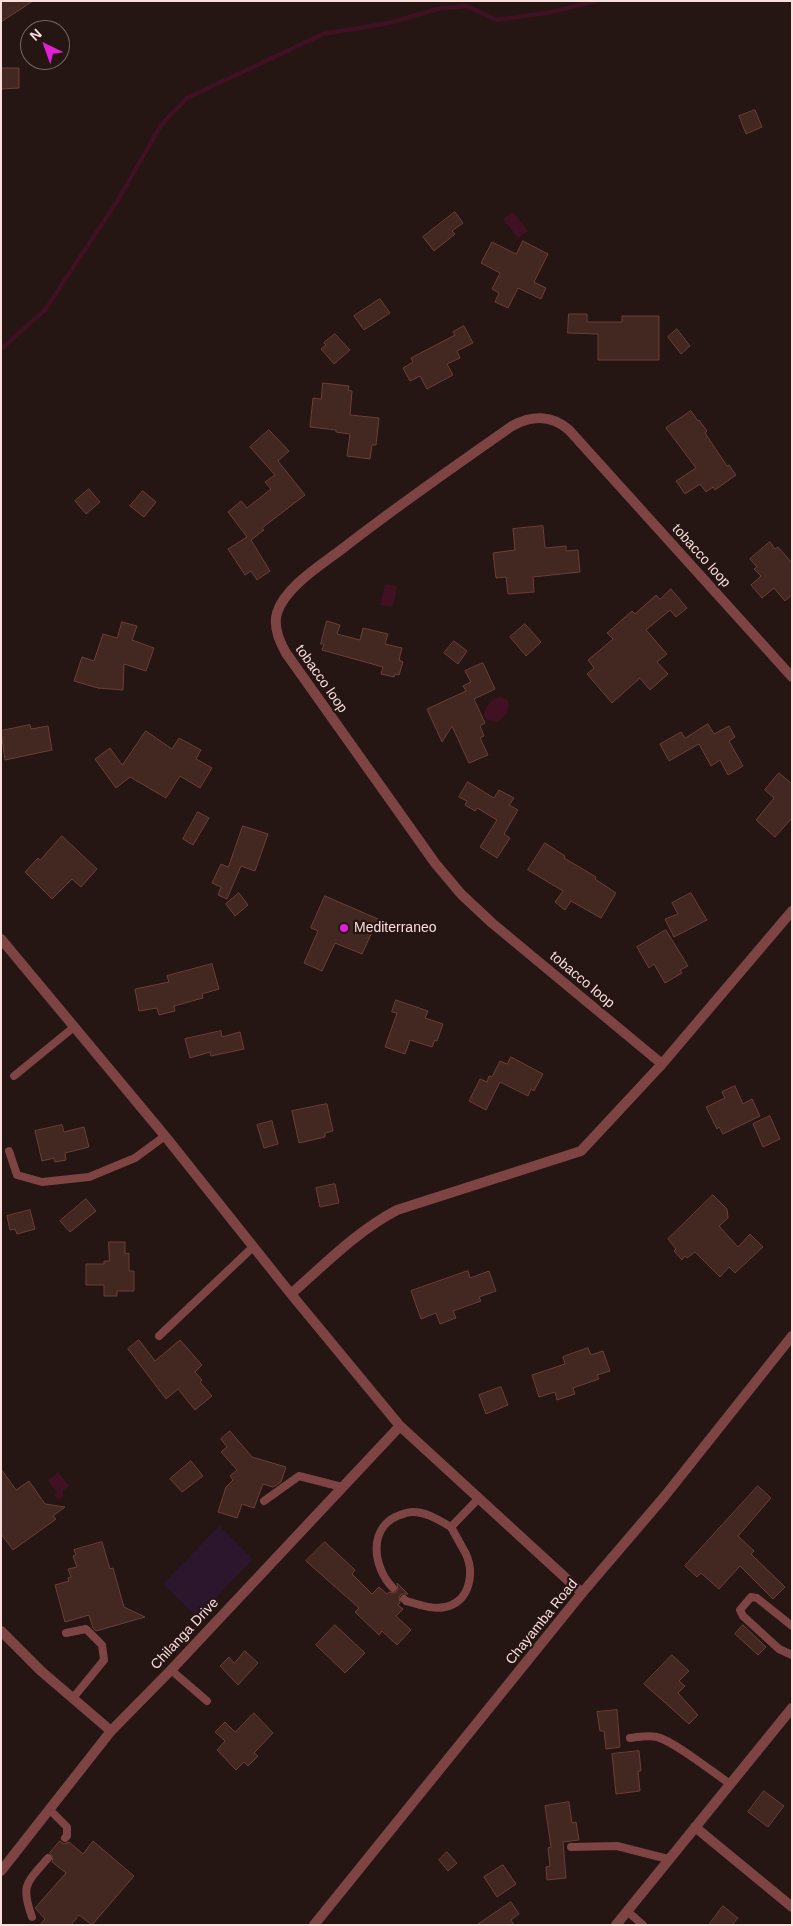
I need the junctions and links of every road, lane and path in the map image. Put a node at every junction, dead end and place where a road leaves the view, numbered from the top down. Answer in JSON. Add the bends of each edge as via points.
{"nodes":[{"id":1,"x":792,"y":677,"type":"edge"},
{"id":2,"x":792,"y":911,"type":"edge"},
{"id":3,"x":1,"y":939,"type":"edge"},
{"id":4,"x":74,"y":1026,"type":"junction"},
{"id":5,"x":662,"y":1064,"type":"junction"},
{"id":6,"x":14,"y":1076,"type":"dead end"},
{"id":7,"x":165,"y":1136,"type":"junction"},
{"id":8,"x":10,"y":1151,"type":"dead end"},
{"id":9,"x":253,"y":1247,"type":"junction"},
{"id":10,"x":291,"y":1294,"type":"junction"},
{"id":11,"x":159,"y":1336,"type":"dead end"},
{"id":12,"x":792,"y":1336,"type":"edge"},
{"id":13,"x":400,"y":1426,"type":"junction"},
{"id":14,"x":342,"y":1487,"type":"junction"},
{"id":15,"x":478,"y":1499,"type":"junction"},
{"id":16,"x":264,"y":1501,"type":"dead end"},
{"id":17,"x":451,"y":1527,"type":"junction"},
{"id":18,"x":392,"y":1588,"type":"dead end"},
{"id":19,"x":582,"y":1594,"type":"junction"},
{"id":20,"x":404,"y":1599,"type":"dead end"},
{"id":21,"x":792,"y":1626,"type":"edge"},
{"id":22,"x":1,"y":1632,"type":"edge"},
{"id":23,"x":66,"y":1633,"type":"dead end"},
{"id":24,"x":792,"y":1655,"type":"edge"},
{"id":25,"x":171,"y":1670,"type":"junction"},
{"id":26,"x":73,"y":1698,"type":"junction"},
{"id":27,"x":207,"y":1701,"type":"dead end"},
{"id":28,"x":792,"y":1708,"type":"edge"},
{"id":29,"x":111,"y":1731,"type":"junction"},
{"id":30,"x":630,"y":1738,"type":"dead end"},
{"id":31,"x":730,"y":1784,"type":"junction"},
{"id":32,"x":49,"y":1809,"type":"junction"},
{"id":33,"x":695,"y":1828,"type":"junction"},
{"id":34,"x":65,"y":1838,"type":"dead end"},
{"id":35,"x":571,"y":1847,"type":"dead end"},
{"id":36,"x":48,"y":1858,"type":"dead end"},
{"id":37,"x":668,"y":1859,"type":"junction"},
{"id":38,"x":1,"y":1871,"type":"edge"},
{"id":39,"x":792,"y":1907,"type":"edge"},
{"id":40,"x":627,"y":1912,"type":"junction"},
{"id":41,"x":32,"y":1917,"type":"dead end"},
{"id":42,"x":314,"y":1925,"type":"edge"},
{"id":43,"x":616,"y":1925,"type":"edge"},
{"id":44,"x":643,"y":1925,"type":"edge"}],
"edges":[{"from":1,"to":5,"type":"street","name":"tobacco loop","via":[[569,430],[549,418],[521,421],[448,470],[293,588],[277,614],[277,632],[286,653],[435,863],[492,923]]},
{"from":2,"to":5,"type":"street"},
{"from":3,"to":4,"type":"street"},
{"from":4,"to":6,"type":"lane"},
{"from":4,"to":7,"type":"street"},
{"from":5,"to":10,"type":"street","via":[[582,1151],[397,1210],[362,1231]]},
{"from":7,"to":8,"type":"lane","via":[[135,1158],[89,1177],[42,1182],[17,1175]]},
{"from":7,"to":9,"type":"street"},
{"from":9,"to":10,"type":"street"},
{"from":9,"to":11,"type":"lane"},
{"from":10,"to":13,"type":"street"},
{"from":12,"to":19,"type":"street","name":"Chayamba Road"},
{"from":13,"to":14,"type":"street","name":"Chilanga Drive"},
{"from":13,"to":15,"type":"street"},
{"from":14,"to":16,"type":"lane","via":[[299,1476]]},
{"from":14,"to":25,"type":"street","name":"Chilanga Drive"},
{"from":15,"to":17,"type":"lane"},
{"from":15,"to":19,"type":"street"},
{"from":17,"to":18,"type":"lane","via":[[432,1516],[411,1512],[391,1518],[377,1537],[376,1551],[379,1567]]},
{"from":17,"to":20,"type":"lane","via":[[466,1555],[470,1573],[468,1590],[458,1602],[444,1608]]},
{"from":19,"to":42,"type":"street","name":"Chayamba Road"},
{"from":21,"to":24,"type":"lane","via":[[757,1598],[751,1597],[740,1610],[779,1649]]},
{"from":22,"to":26,"type":"street"},
{"from":23,"to":26,"type":"lane","via":[[86,1629],[102,1645],[104,1660]]},
{"from":25,"to":27,"type":"lane"},
{"from":25,"to":29,"type":"street","name":"Chilanga Drive"},
{"from":26,"to":29,"type":"street"},
{"from":28,"to":31,"type":"street"},
{"from":29,"to":32,"type":"street","name":"Chilanga Drive"},
{"from":30,"to":31,"type":"lane","via":[[659,1737]]},
{"from":31,"to":33,"type":"street"},
{"from":32,"to":34,"type":"lane","via":[[67,1827]]},
{"from":32,"to":38,"type":"street","name":"Chilanga Drive"},
{"from":33,"to":37,"type":"street"},
{"from":33,"to":39,"type":"street"},
{"from":35,"to":37,"type":"lane","via":[[617,1846]]},
{"from":36,"to":41,"type":"lane","via":[[26,1884],[26,1900]]},
{"from":37,"to":40,"type":"street"},
{"from":40,"to":43,"type":"street"},
{"from":40,"to":44,"type":"lane"}]}
